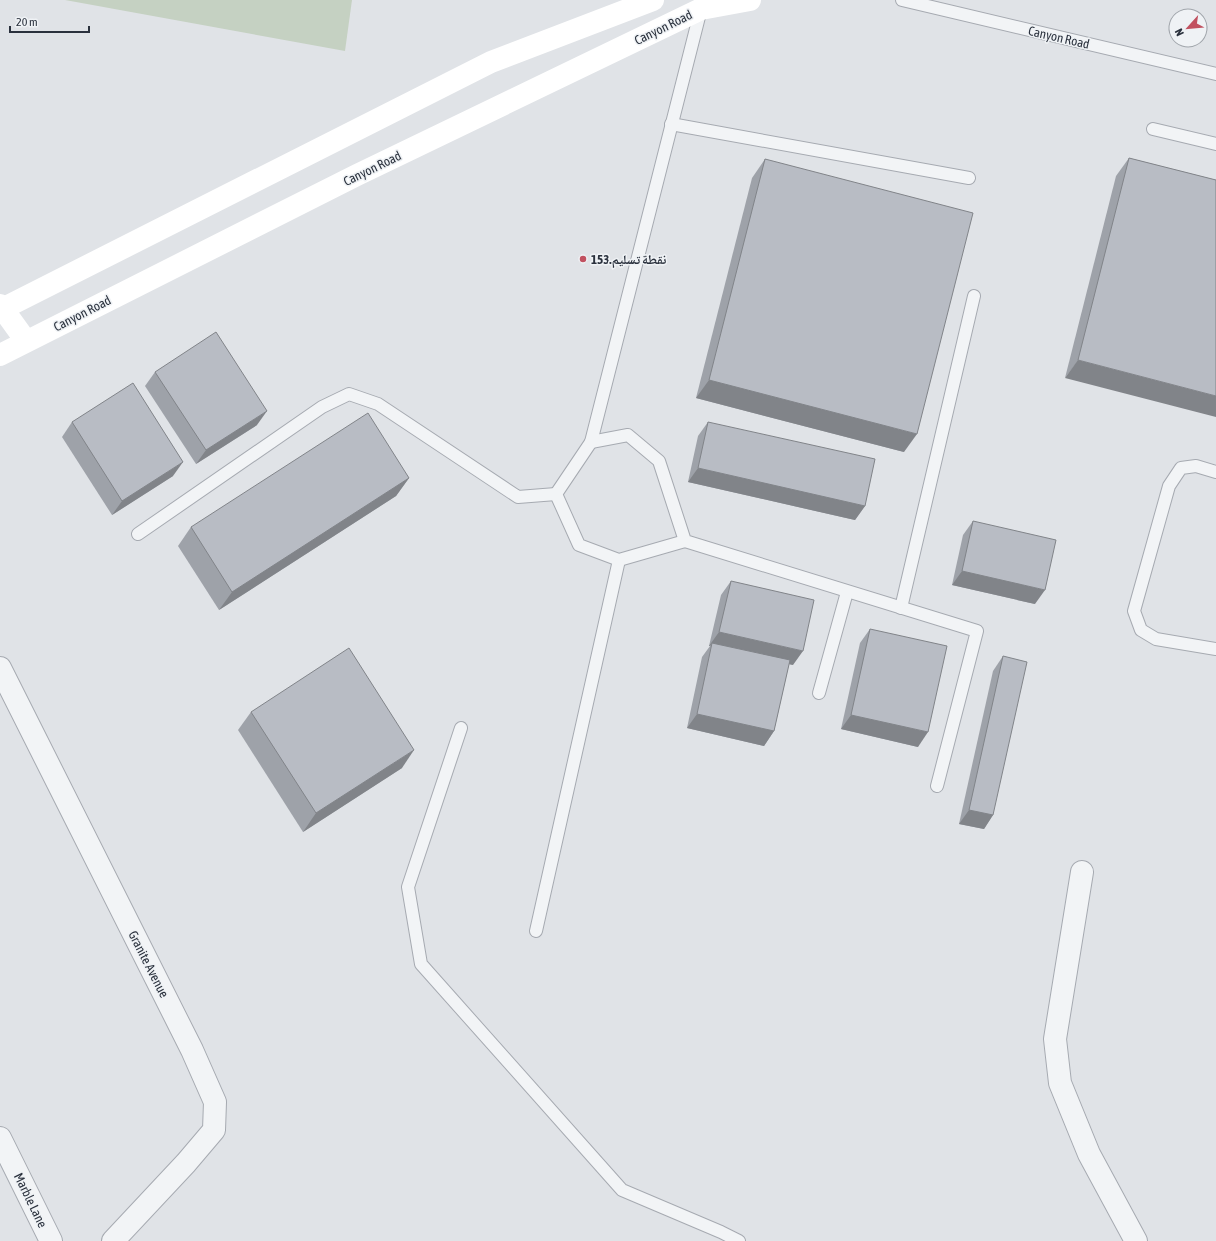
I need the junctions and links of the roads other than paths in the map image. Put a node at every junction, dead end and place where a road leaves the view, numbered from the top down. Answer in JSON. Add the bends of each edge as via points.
{"nodes":[{"id":1,"x":653,"y":0,"type":"edge"},
{"id":2,"x":750,"y":0,"type":"edge"},
{"id":3,"x":902,"y":0,"type":"edge"},
{"id":4,"x":702,"y":5,"type":"edge"},
{"id":5,"x":1216,"y":74,"type":"edge"},
{"id":6,"x":671,"y":124,"type":"junction"},
{"id":7,"x":1152,"y":129,"type":"dead end"},
{"id":8,"x":1216,"y":144,"type":"edge"},
{"id":9,"x":969,"y":178,"type":"dead end"},
{"id":10,"x":974,"y":296,"type":"dead end"},
{"id":11,"x":1,"y":308,"type":"edge"},
{"id":12,"x":26,"y":341,"type":"junction"},
{"id":13,"x":0,"y":355,"type":"edge"},
{"id":14,"x":591,"y":442,"type":"junction"},
{"id":15,"x":1216,"y":472,"type":"edge"},
{"id":16,"x":556,"y":494,"type":"junction"},
{"id":17,"x":138,"y":534,"type":"dead end"},
{"id":18,"x":685,"y":541,"type":"junction"},
{"id":19,"x":619,"y":560,"type":"junction"},
{"id":20,"x":847,"y":592,"type":"junction"},
{"id":21,"x":900,"y":608,"type":"junction"},
{"id":22,"x":1216,"y":649,"type":"edge"},
{"id":23,"x":0,"y":668,"type":"edge"},
{"id":24,"x":819,"y":693,"type":"dead end"},
{"id":25,"x":461,"y":728,"type":"dead end"},
{"id":26,"x":937,"y":786,"type":"dead end"},
{"id":27,"x":1082,"y":872,"type":"dead end"},
{"id":28,"x":536,"y":931,"type":"dead end"},
{"id":29,"x":0,"y":1138,"type":"edge"},
{"id":30,"x":51,"y":1241,"type":"edge"},
{"id":31,"x":113,"y":1241,"type":"edge"},
{"id":32,"x":739,"y":1241,"type":"edge"},
{"id":33,"x":1136,"y":1241,"type":"edge"}],
"edges":[{"from":1,"to":11,"type":"main road","via":[[490,62]]},
{"from":2,"to":4,"type":"main road","name":"Canyon Road"},
{"from":3,"to":5,"type":"lane","name":"Canyon Road"},
{"from":4,"to":6,"type":"lane"},
{"from":4,"to":12,"type":"main road","name":"Canyon Road"},
{"from":6,"to":9,"type":"lane"},
{"from":6,"to":14,"type":"lane"},
{"from":7,"to":8,"type":"lane"},
{"from":10,"to":21,"type":"lane"},
{"from":11,"to":12,"type":"main road"},
{"from":12,"to":13,"type":"main road","name":"Canyon Road"},
{"from":14,"to":16,"type":"lane"},
{"from":14,"to":18,"type":"lane","via":[[628,435],[659,461]]},
{"from":15,"to":22,"type":"lane","via":[[1196,466],[1181,468],[1169,486],[1134,611],[1141,630],[1156,639]]},
{"from":16,"to":17,"type":"lane","via":[[518,497],[378,404],[349,394],[322,407]]},
{"from":16,"to":19,"type":"lane","via":[[579,545]]},
{"from":18,"to":19,"type":"lane"},
{"from":18,"to":20,"type":"lane"},
{"from":19,"to":28,"type":"lane"},
{"from":20,"to":21,"type":"lane"},
{"from":20,"to":24,"type":"lane"},
{"from":21,"to":26,"type":"lane","via":[[976,632]]},
{"from":23,"to":31,"type":"street","name":"Granite Avenue","via":[[192,1050],[215,1102],[214,1130]]},
{"from":25,"to":32,"type":"lane","via":[[408,887],[421,964],[622,1190]]},
{"from":27,"to":33,"type":"street","via":[[1055,1039],[1060,1083],[1089,1154]]},
{"from":29,"to":30,"type":"street","name":"Marble Lane"}]}
